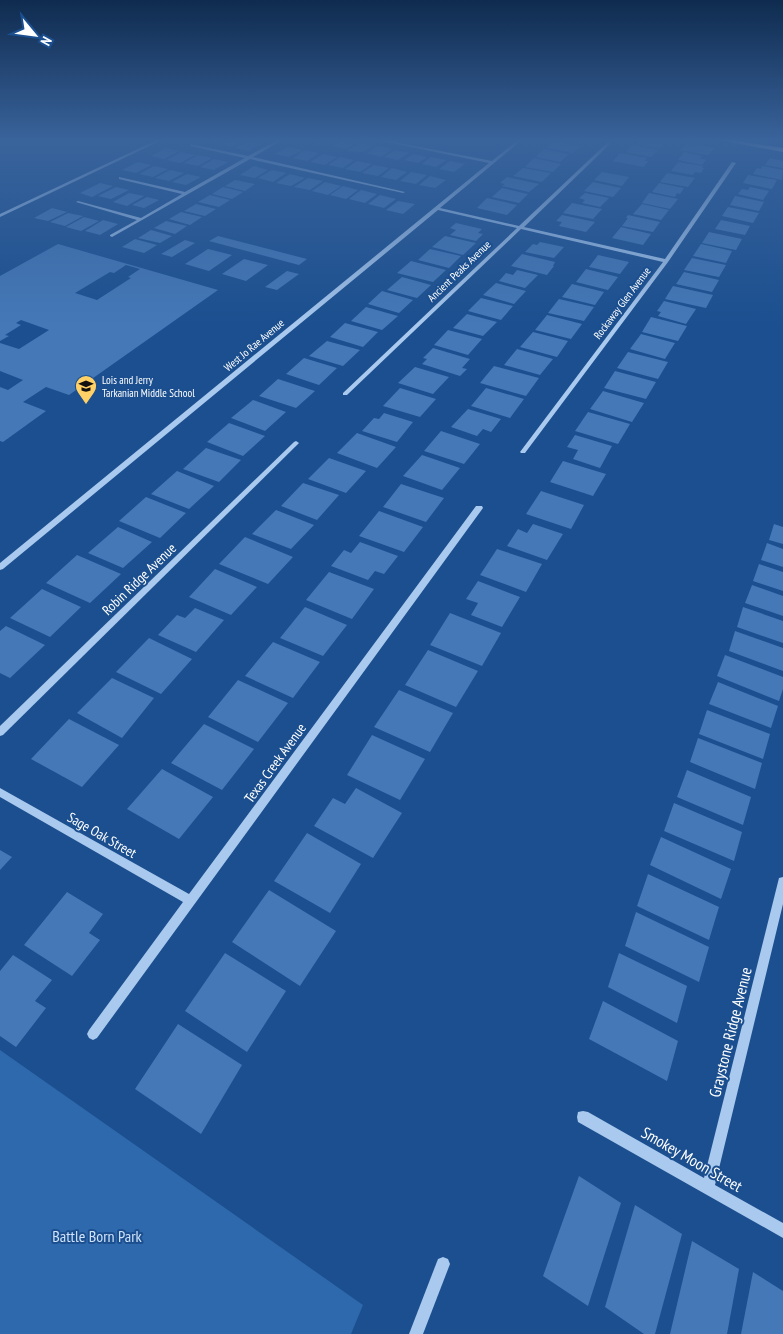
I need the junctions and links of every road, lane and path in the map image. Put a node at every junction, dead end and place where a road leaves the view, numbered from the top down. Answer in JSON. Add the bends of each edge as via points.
{"nodes":[{"id":1,"x":31,"y":201,"type":"edge"},
{"id":2,"x":173,"y":201,"type":"edge"},
{"id":3,"x":444,"y":201,"type":"edge"},
{"id":4,"x":547,"y":201,"type":"edge"},
{"id":5,"x":707,"y":201,"type":"edge"},
{"id":6,"x":78,"y":202,"type":"dead end"},
{"id":7,"x":436,"y":208,"type":"junction"},
{"id":8,"x":0,"y":216,"type":"edge"},
{"id":9,"x":141,"y":219,"type":"junction"},
{"id":10,"x":520,"y":227,"type":"junction"},
{"id":11,"x":112,"y":236,"type":"dead end"},
{"id":12,"x":666,"y":260,"type":"junction"},
{"id":13,"x":344,"y":394,"type":"dead end"},
{"id":14,"x":296,"y":443,"type":"dead end"},
{"id":15,"x":523,"y":452,"type":"dead end"},
{"id":16,"x":479,"y":508,"type":"dead end"},
{"id":17,"x":0,"y":566,"type":"edge"},
{"id":18,"x":0,"y":732,"type":"edge"},
{"id":19,"x":0,"y":792,"type":"edge"},
{"id":20,"x":783,"y":882,"type":"edge"},
{"id":21,"x":191,"y":902,"type":"junction"},
{"id":22,"x":93,"y":1034,"type":"dead end"},
{"id":23,"x":583,"y":1117,"type":"dead end"},
{"id":24,"x":708,"y":1188,"type":"junction"},
{"id":25,"x":783,"y":1231,"type":"edge"},
{"id":26,"x":443,"y":1264,"type":"dead end"},
{"id":27,"x":416,"y":1334,"type":"edge"}],
"edges":[{"from":1,"to":8,"type":"street"},
{"from":2,"to":9,"type":"street"},
{"from":3,"to":7,"type":"street","name":"West Jo Rae Avenue"},
{"from":4,"to":10,"type":"street","name":"Ancient Peaks Avenue"},
{"from":5,"to":12,"type":"street","name":"Rockaway Glen Avenue"},
{"from":6,"to":9,"type":"street"},
{"from":7,"to":10,"type":"street"},
{"from":7,"to":17,"type":"street","name":"West Jo Rae Avenue"},
{"from":9,"to":11,"type":"street"},
{"from":10,"to":12,"type":"street"},
{"from":10,"to":13,"type":"street","name":"Ancient Peaks Avenue"},
{"from":12,"to":15,"type":"street","name":"Rockaway Glen Avenue"},
{"from":14,"to":18,"type":"street","name":"Robin Ridge Avenue"},
{"from":16,"to":21,"type":"street","name":"Texas Creek Avenue"},
{"from":19,"to":21,"type":"street","name":"Sage Oak Street"},
{"from":20,"to":24,"type":"street","name":"Graystone Ridge Avenue"},
{"from":21,"to":22,"type":"street","name":"Texas Creek Avenue"},
{"from":23,"to":24,"type":"street","name":"Smokey Moon Street"},
{"from":24,"to":25,"type":"street","name":"Smokey Moon Street"},
{"from":26,"to":27,"type":"street"}]}
